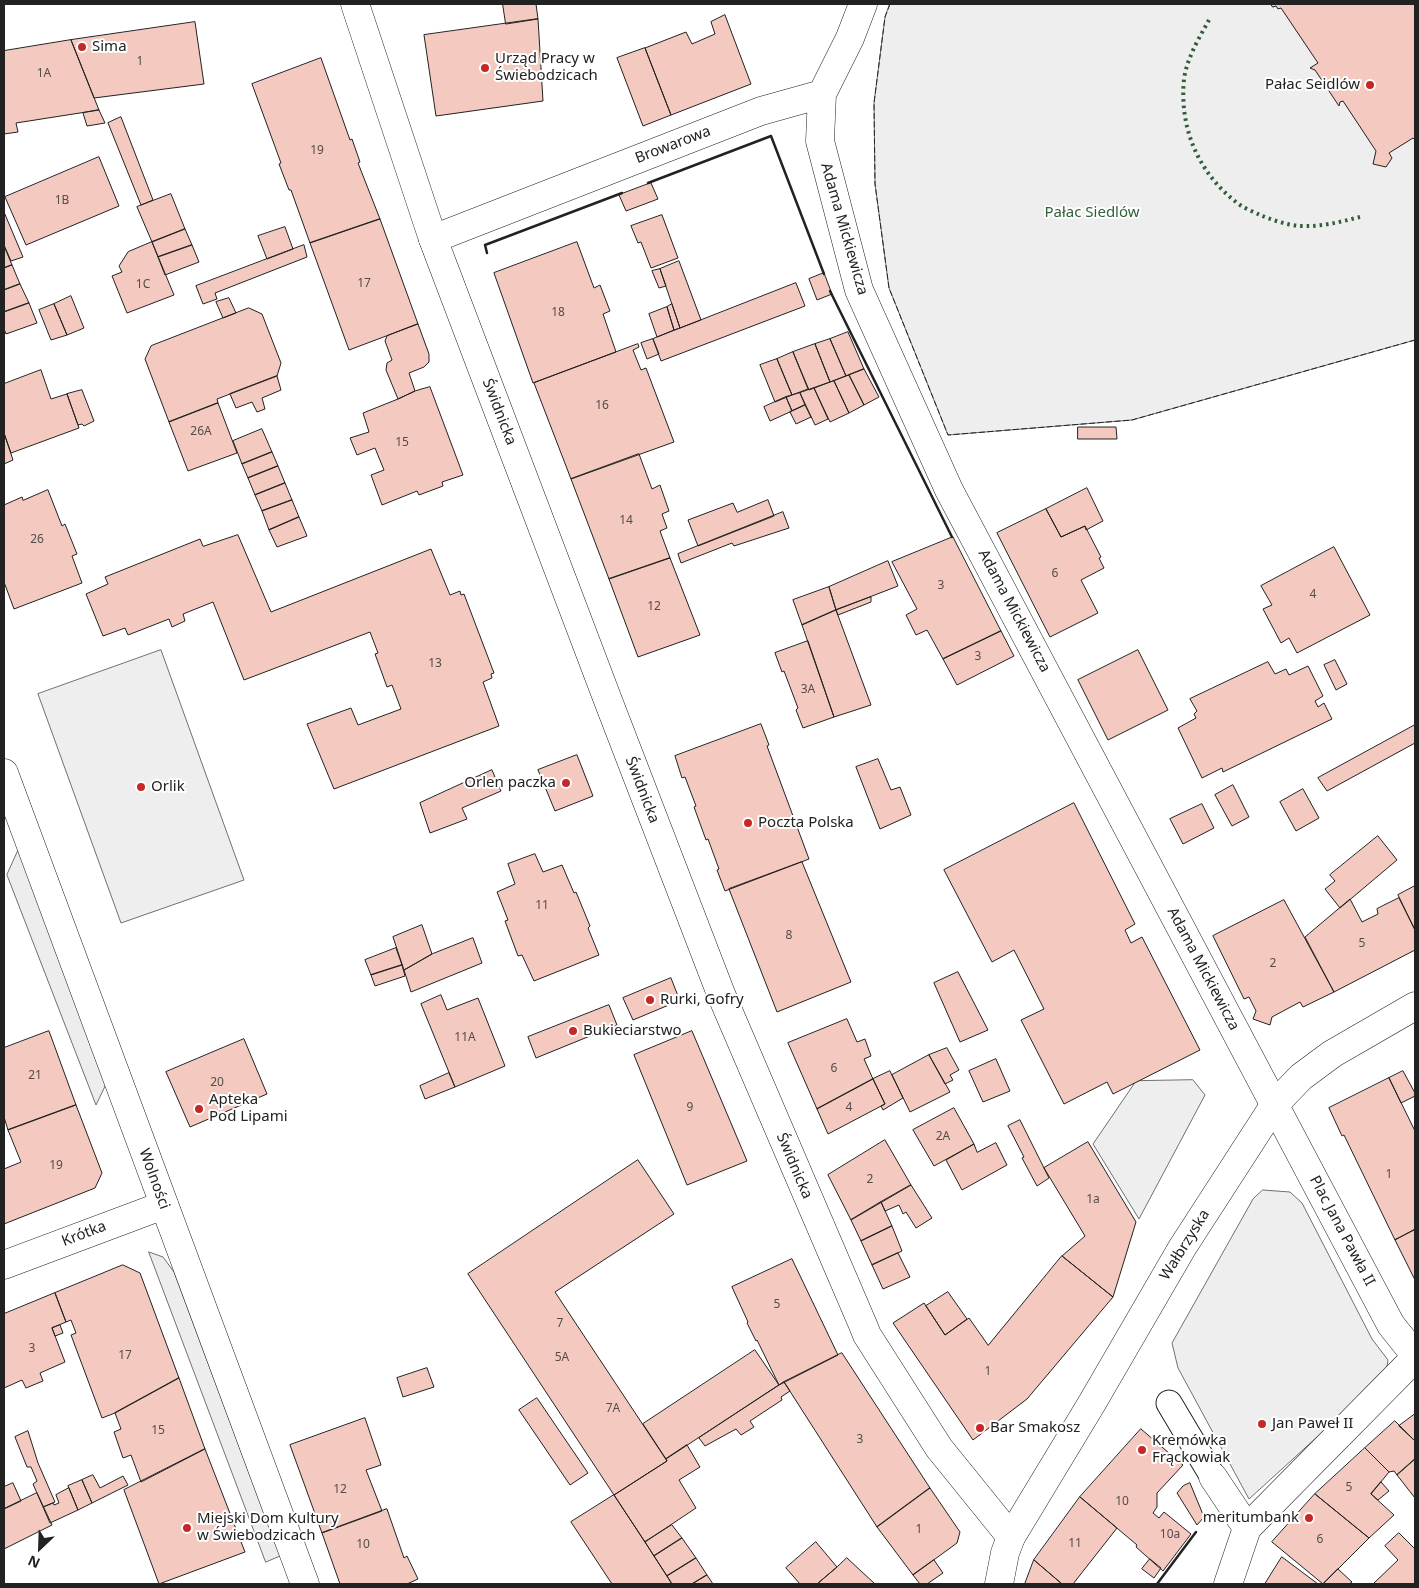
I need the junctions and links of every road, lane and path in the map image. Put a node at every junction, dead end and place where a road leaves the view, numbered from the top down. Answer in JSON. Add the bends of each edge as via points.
{"nodes":[{"id":1,"x":355,"y":4,"type":"edge"},
{"id":2,"x":863,"y":4,"type":"edge"},
{"id":3,"x":822,"y":94,"type":"junction"},
{"id":4,"x":433,"y":239,"type":"junction"},
{"id":5,"x":4,"y":773,"type":"edge"},
{"id":6,"x":1415,"y":1006,"type":"edge"},
{"id":7,"x":1275,"y":1104,"type":"junction"},
{"id":8,"x":164,"y":1205,"type":"junction"},
{"id":9,"x":4,"y":1265,"type":"edge"},
{"id":10,"x":1415,"y":1353,"type":"edge"},
{"id":11,"x":1415,"y":1358,"type":"edge"},
{"id":12,"x":1169,"y":1403,"type":"dead end"},
{"id":13,"x":1213,"y":1477,"type":"joint"},
{"id":14,"x":1247,"y":1528,"type":"junction"},
{"id":15,"x":1008,"y":1545,"type":"junction"},
{"id":16,"x":304,"y":1584,"type":"edge"},
{"id":17,"x":980,"y":1584,"type":"edge"},
{"id":18,"x":999,"y":1584,"type":"edge"},
{"id":19,"x":1228,"y":1584,"type":"edge"}],
"edges":[{"from":1,"to":4,"type":"street","name":"Świdnicka"},
{"from":2,"to":3,"type":"street"},
{"from":3,"to":4,"type":"street","name":"Browarowa","via":[[761,111]]},
{"from":3,"to":7,"type":"street","name":"Adama Mickiewicza","via":[[820,141],[859,290],[949,490]]},
{"from":4,"to":15,"type":"street","name":"Świdnicka","via":[[716,982],[862,1325],[939,1448]]},
{"from":5,"to":8,"type":"street","name":"Wolności"},
{"from":6,"to":7,"type":"street","name":"Wałbrzyska","via":[[1332,1054]]},
{"from":7,"to":10,"type":"street","name":"Plac Jana Pawła II","via":[[1391,1324]]},
{"from":7,"to":15,"type":"street","name":"Wałbrzyska","via":[[1182,1248]]},
{"from":8,"to":9,"type":"street","name":"Krótka"},
{"from":8,"to":16,"type":"street","name":"Wolności"},
{"from":11,"to":14,"type":"street"},
{"from":12,"to":13,"type":"street"},
{"from":13,"to":14,"type":"street"},
{"from":14,"to":19,"type":"street"},
{"from":15,"to":17,"type":"street"},
{"from":15,"to":18,"type":"street"}]}
